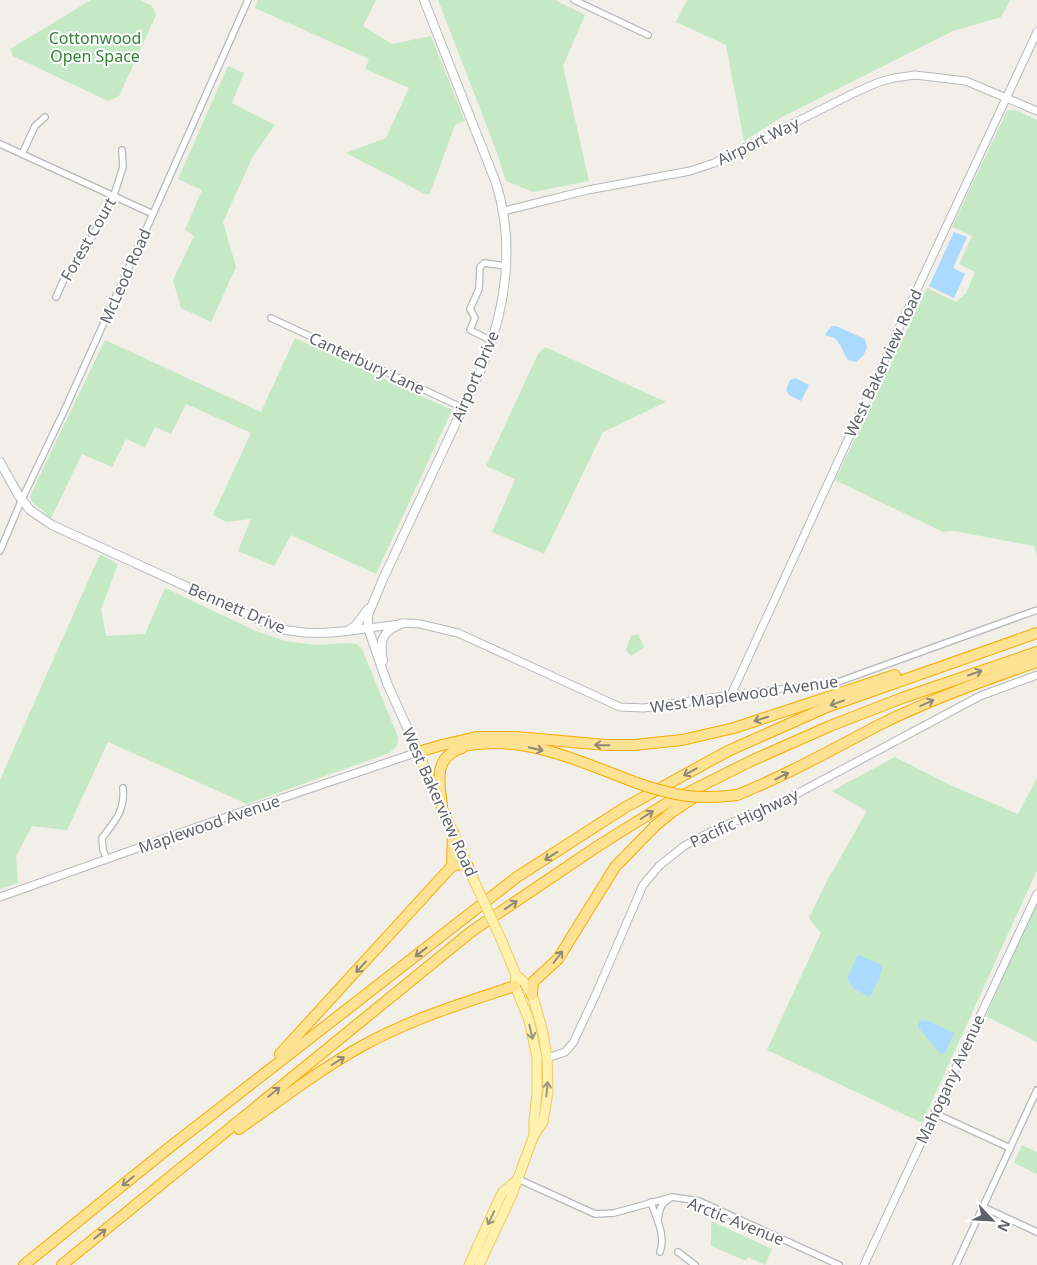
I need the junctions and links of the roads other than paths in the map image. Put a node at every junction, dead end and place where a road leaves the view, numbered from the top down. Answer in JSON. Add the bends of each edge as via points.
{"nodes":[{"id":1,"x":248,"y":0,"type":"edge"},
{"id":2,"x":424,"y":0,"type":"edge"},
{"id":3,"x":574,"y":0,"type":"edge"},
{"id":4,"x":1037,"y":32,"type":"edge"},
{"id":5,"x":648,"y":35,"type":"dead end"},
{"id":6,"x":1006,"y":97,"type":"junction"},
{"id":7,"x":1037,"y":111,"type":"edge"},
{"id":8,"x":45,"y":117,"type":"dead end"},
{"id":9,"x":0,"y":144,"type":"edge"},
{"id":10,"x":122,"y":150,"type":"dead end"},
{"id":11,"x":22,"y":154,"type":"junction"},
{"id":12,"x":114,"y":195,"type":"junction"},
{"id":13,"x":504,"y":211,"type":"junction"},
{"id":14,"x":153,"y":214,"type":"junction"},
{"id":15,"x":506,"y":266,"type":"junction"},
{"id":16,"x":56,"y":298,"type":"dead end"},
{"id":17,"x":271,"y":318,"type":"dead end"},
{"id":18,"x":492,"y":340,"type":"junction"},
{"id":19,"x":463,"y":408,"type":"junction"},
{"id":20,"x":0,"y":462,"type":"edge"},
{"id":21,"x":22,"y":499,"type":"junction"},
{"id":22,"x":0,"y":551,"type":"edge"},
{"id":23,"x":374,"y":600,"type":"junction"},
{"id":24,"x":1037,"y":610,"type":"edge"},
{"id":25,"x":403,"y":623,"type":"junction"},
{"id":26,"x":368,"y":628,"type":"junction"},
{"id":27,"x":345,"y":632,"type":"junction"},
{"id":28,"x":1037,"y":633,"type":"edge"},
{"id":29,"x":1037,"y":652,"type":"edge"},
{"id":30,"x":966,"y":657,"type":"junction"},
{"id":31,"x":1037,"y":662,"type":"edge"},
{"id":32,"x":1037,"y":675,"type":"edge"},
{"id":33,"x":387,"y":683,"type":"junction"},
{"id":34,"x":731,"y":695,"type":"junction"},
{"id":35,"x":620,"y":707,"type":"joint"},
{"id":36,"x":470,"y":745,"type":"junction"},
{"id":37,"x":418,"y":752,"type":"junction"},
{"id":38,"x":751,"y":761,"type":"junction"},
{"id":39,"x":124,"y":788,"type":"dead end"},
{"id":40,"x":442,"y":806,"type":"junction"},
{"id":41,"x":453,"y":832,"type":"junction"},
{"id":42,"x":107,"y":859,"type":"junction"},
{"id":43,"x":452,"y":866,"type":"junction"},
{"id":44,"x":468,"y":866,"type":"junction"},
{"id":45,"x":1037,"y":894,"type":"edge"},
{"id":46,"x":0,"y":897,"type":"edge"},
{"id":47,"x":516,"y":975,"type":"junction"},
{"id":48,"x":515,"y":986,"type":"junction"},
{"id":49,"x":532,"y":995,"type":"junction"},
{"id":50,"x":547,"y":1058,"type":"junction"},
{"id":51,"x":1037,"y":1090,"type":"edge"},
{"id":52,"x":934,"y":1113,"type":"junction"},
{"id":53,"x":534,"y":1135,"type":"junction"},
{"id":54,"x":1010,"y":1148,"type":"junction"},
{"id":55,"x":166,"y":1151,"type":"junction"},
{"id":56,"x":169,"y":1179,"type":"junction"},
{"id":57,"x":518,"y":1179,"type":"junction"},
{"id":58,"x":672,"y":1198,"type":"junction"},
{"id":59,"x":652,"y":1202,"type":"junction"},
{"id":60,"x":983,"y":1207,"type":"junction"},
{"id":61,"x":658,"y":1223,"type":"junction"},
{"id":62,"x":1037,"y":1232,"type":"edge"},
{"id":63,"x":660,"y":1252,"type":"dead end"},
{"id":64,"x":678,"y":1252,"type":"dead end"},
{"id":65,"x":24,"y":1265,"type":"edge"},
{"id":66,"x":62,"y":1265,"type":"edge"},
{"id":67,"x":469,"y":1265,"type":"edge"},
{"id":68,"x":479,"y":1265,"type":"edge"},
{"id":69,"x":695,"y":1265,"type":"edge"},
{"id":70,"x":839,"y":1265,"type":"edge"},
{"id":71,"x":864,"y":1265,"type":"edge"},
{"id":72,"x":956,"y":1265,"type":"edge"}],
"edges":[{"from":1,"to":14,"type":"street","name":"McLeod Road"},
{"from":2,"to":13,"type":"main road","name":"Airport Drive"},
{"from":3,"to":5,"type":"street"},
{"from":4,"to":6,"type":"street","name":"West Bakerview Road"},
{"from":6,"to":7,"type":"street","name":"Airport Way"},
{"from":6,"to":13,"type":"street","name":"Airport Way","via":[[966,80],[915,75],[894,78],[854,93],[714,163]]},
{"from":6,"to":34,"type":"street","name":"West Bakerview Road"},
{"from":8,"to":11,"type":"street","via":[[35,126]]},
{"from":9,"to":11,"type":"street"},
{"from":10,"to":12,"type":"street","name":"Forest Court","via":[[123,167]]},
{"from":11,"to":12,"type":"street"},
{"from":12,"to":14,"type":"street"},
{"from":12,"to":16,"type":"street","name":"Forest Court","via":[[85,250],[65,276]]},
{"from":13,"to":15,"type":"main road","name":"Airport Drive"},
{"from":14,"to":21,"type":"street","name":"McLeod Road"},
{"from":15,"to":18,"type":"main road","name":"Airport Drive","via":[[502,301]]},
{"from":15,"to":18,"type":"street","via":[[484,263],[480,267],[479,289],[470,309],[475,318],[470,330]]},
{"from":17,"to":19,"type":"street","name":"Canterbury Lane"},
{"from":18,"to":19,"type":"main road","name":"Airport Drive"},
{"from":19,"to":23,"type":"main road","name":"Airport Drive"},
{"from":20,"to":21,"type":"main road","name":"Bennett Drive"},
{"from":21,"to":22,"type":"street","name":"McLeod Road"},
{"from":21,"to":27,"type":"main road","name":"Bennett Drive","via":[[30,510],[52,525],[277,628],[311,634]]},
{"from":23,"to":26,"type":"main road","name":"Airport Drive","via":[[368,615]]},
{"from":23,"to":27,"type":"main road","via":[[356,625]]},
{"from":24,"to":34,"type":"street","name":"West Maplewood Avenue","via":[[838,682]]},
{"from":25,"to":26,"type":"street","name":"Bennett Drive"},
{"from":25,"to":33,"type":"main road","via":[[387,632],[381,643]]},
{"from":25,"to":35,"type":"street","name":"Bennett Drive","via":[[460,634]]},
{"from":26,"to":27,"type":"main road","name":"Bennett Drive"},
{"from":26,"to":33,"type":"main road","name":"West Bakerview Road"},
{"from":28,"to":30,"type":"highway"},
{"from":38,"to":29,"type":"highway","one_way":true,"via":[[902,698]]},
{"from":30,"to":37,"type":"highway","one_way":true,"via":[[909,671],[734,728],[682,740],[606,745],[481,736]]},
{"from":30,"to":55,"type":"highway","one_way":true,"via":[[827,706],[728,751],[624,808],[517,878]]},
{"from":36,"to":31,"type":"highway","one_way":true,"bridge":true,"via":[[497,743],[541,750],[579,760],[669,794],[698,798],[738,795],[771,782],[936,699]]},
{"from":32,"to":50,"type":"street","name":"Pacific Highway","via":[[980,696],[774,806],[684,846],[643,885],[573,1042],[565,1052]]},
{"from":33,"to":37,"type":"main road","name":"West Bakerview Road"},
{"from":34,"to":35,"type":"street","name":"West Maplewood Avenue","via":[[644,708]]},
{"from":36,"to":37,"type":"highway"},
{"from":36,"to":40,"type":"highway","via":[[448,754],[442,763],[439,772]]},
{"from":37,"to":40,"type":"main road","name":"West Bakerview Road"},
{"from":37,"to":42,"type":"street","name":"Maplewood Avenue"},
{"from":49,"to":38,"type":"highway","one_way":true,"via":[[533,982],[558,959],[604,884],[632,849],[672,812]]},
{"from":56,"to":38,"type":"highway","one_way":true,"via":[[472,931],[667,803]]},
{"from":39,"to":42,"type":"street","via":[[124,800],[117,818],[102,838]]},
{"from":40,"to":41,"type":"main road","name":"West Bakerview Road"},
{"from":41,"to":43,"type":"highway"},
{"from":41,"to":44,"type":"main road","name":"West Bakerview Road"},
{"from":42,"to":46,"type":"street","name":"Maplewood Avenue"},
{"from":43,"to":44,"type":"highway"},
{"from":43,"to":55,"type":"highway","one_way":true,"via":[[286,1049]]},
{"from":44,"to":47,"type":"main road","name":"West Bakerview Road","bridge":true},
{"from":45,"to":52,"type":"street","name":"Mahogany Avenue"},
{"from":47,"to":48,"type":"main road","name":"West Bakerview Road"},
{"from":47,"to":49,"type":"main road","name":"West Bakerview Road"},
{"from":48,"to":53,"type":"main road","name":"West Bakerview Road","one_way":true,"via":[[529,1020],[537,1057]]},
{"from":56,"to":48,"type":"highway","one_way":true,"via":[[310,1079],[363,1046],[446,1008]]},
{"from":49,"to":50,"type":"main road","name":"West Bakerview Road"},
{"from":53,"to":50,"type":"main road","name":"West Bakerview Road","one_way":true,"via":[[543,1122],[548,1092]]},
{"from":51,"to":54,"type":"street"},
{"from":52,"to":54,"type":"street"},
{"from":52,"to":71,"type":"street","name":"Mahogany Avenue"},
{"from":53,"to":57,"type":"main road","name":"West Bakerview Road"},
{"from":54,"to":60,"type":"street"},
{"from":55,"to":65,"type":"highway","one_way":true},
{"from":66,"to":56,"type":"highway","one_way":true},
{"from":57,"to":59,"type":"street","name":"Arctic Avenue","via":[[596,1214],[614,1213]]},
{"from":57,"to":67,"type":"main road","name":"West Bakerview Road","one_way":true,"via":[[502,1193]]},
{"from":57,"to":68,"type":"main road","name":"West Bakerview Road"},
{"from":58,"to":59,"type":"street","name":"Arctic Avenue"},
{"from":58,"to":61,"type":"street","via":[[660,1208]]},
{"from":58,"to":70,"type":"street","name":"Arctic Avenue","via":[[699,1201]]},
{"from":59,"to":61,"type":"street"},
{"from":60,"to":62,"type":"street"},
{"from":60,"to":72,"type":"street"},
{"from":61,"to":63,"type":"street","via":[[662,1239]]},
{"from":64,"to":69,"type":"street"}]}
